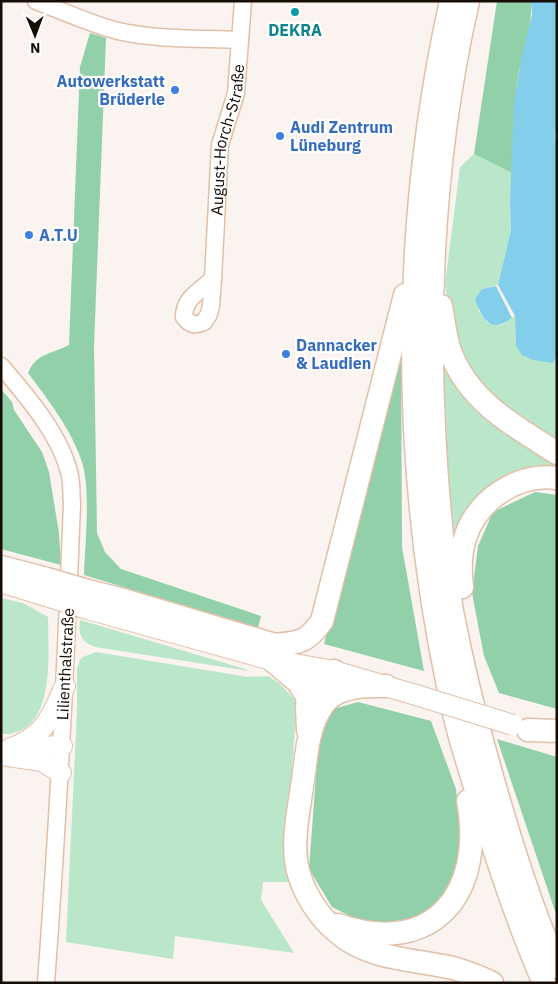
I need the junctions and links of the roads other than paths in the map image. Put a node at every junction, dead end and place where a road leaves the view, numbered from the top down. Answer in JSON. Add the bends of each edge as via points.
{"nodes":[{"id":1,"x":36,"y":1,"type":"edge"},
{"id":2,"x":242,"y":1,"type":"edge"},
{"id":3,"x":451,"y":1,"type":"edge"},
{"id":4,"x":468,"y":1,"type":"edge"},
{"id":5,"x":240,"y":40,"type":"junction"},
{"id":6,"x":424,"y":271,"type":"junction"},
{"id":7,"x":213,"y":279,"type":"dead end"},
{"id":8,"x":1,"y":366,"type":"edge"},
{"id":9,"x":557,"y":453,"type":"edge"},
{"id":10,"x":557,"y":478,"type":"edge"},
{"id":11,"x":1,"y":567,"type":"edge"},
{"id":12,"x":1,"y":582,"type":"edge"},
{"id":13,"x":47,"y":588,"type":"junction"},
{"id":14,"x":274,"y":652,"type":"junction"},
{"id":15,"x":334,"y":671,"type":"junction"},
{"id":16,"x":65,"y":686,"type":"junction"},
{"id":17,"x":386,"y":686,"type":"junction"},
{"id":18,"x":468,"y":687,"type":"junction"},
{"id":19,"x":307,"y":696,"type":"junction"},
{"id":20,"x":521,"y":728,"type":"junction"},
{"id":21,"x":557,"y":731,"type":"edge"},
{"id":22,"x":557,"y":740,"type":"edge"},
{"id":23,"x":62,"y":746,"type":"junction"},
{"id":24,"x":308,"y":746,"type":"junction"},
{"id":25,"x":4,"y":751,"type":"edge"},
{"id":26,"x":464,"y":753,"type":"junction"},
{"id":27,"x":61,"y":773,"type":"junction"},
{"id":28,"x":324,"y":919,"type":"junction"},
{"id":29,"x":557,"y":966,"type":"edge"},
{"id":30,"x":46,"y":983,"type":"edge"},
{"id":31,"x":492,"y":983,"type":"edge"},
{"id":32,"x":544,"y":983,"type":"edge"}],
"edges":[{"from":1,"to":5,"type":"street","via":[[97,26],[121,32]]},
{"from":2,"to":5,"type":"street","name":"August-Horch-Straße"},
{"from":3,"to":6,"type":"highway","via":[[424,166]]},
{"from":4,"to":6,"type":"highway"},
{"from":5,"to":7,"type":"street","name":"August-Horch-Straße","via":[[236,93],[220,145]]},
{"from":6,"to":9,"type":"highway","via":[[450,351],[475,393],[501,418]]},
{"from":6,"to":14,"type":"highway","via":[[407,286],[322,621],[312,635]]},
{"from":6,"to":18,"type":"highway","via":[[437,489],[452,609]]},
{"from":6,"to":26,"type":"highway","via":[[413,370],[419,491],[447,685]]},
{"from":8,"to":16,"type":"street","name":"Lilienthalstraße","via":[[50,431],[63,453],[70,477],[72,503]]},
{"from":10,"to":18,"type":"highway","via":[[530,479],[511,486],[496,494],[472,521],[465,538],[460,570]]},
{"from":11,"to":13,"type":"highway"},
{"from":12,"to":13,"type":"main road"},
{"from":13,"to":14,"type":"highway","bridge":true,"via":[[88,600],[127,601]]},
{"from":14,"to":15,"type":"main road"},
{"from":14,"to":19,"type":"highway"},
{"from":15,"to":17,"type":"main road"},
{"from":15,"to":19,"type":"highway","via":[[315,681]]},
{"from":16,"to":23,"type":"street","name":"Lilienthalstraße"},
{"from":16,"to":25,"type":"main road","via":[[51,717],[40,732],[26,743]]},
{"from":17,"to":20,"type":"main road","bridge":true},
{"from":17,"to":24,"type":"highway","via":[[337,692],[328,699],[315,719]]},
{"from":18,"to":29,"type":"highway","via":[[514,854]]},
{"from":19,"to":24,"type":"highway"},
{"from":20,"to":21,"type":"highway"},
{"from":20,"to":22,"type":"main road"},
{"from":23,"to":25,"type":"main road"},
{"from":23,"to":27,"type":"street","name":"Lilienthalstraße"},
{"from":24,"to":28,"type":"highway","via":[[296,827],[298,869],[310,898]]},
{"from":25,"to":27,"type":"main road","via":[[42,761]]},
{"from":26,"to":28,"type":"highway","via":[[462,767],[470,811],[471,850],[466,876],[455,899],[430,921],[416,929],[399,932],[356,931]]},
{"from":26,"to":32,"type":"highway","via":[[497,859]]},
{"from":27,"to":30,"type":"street","name":"Lilienthalstraße"},
{"from":28,"to":31,"type":"highway","via":[[336,932],[370,951],[454,968]]}]}
